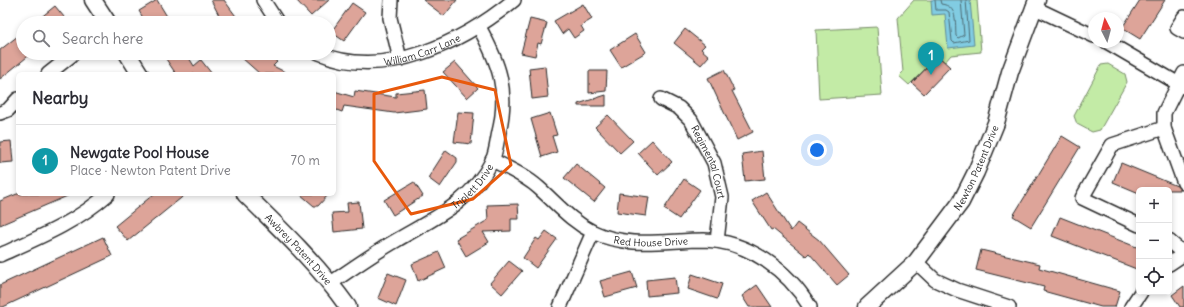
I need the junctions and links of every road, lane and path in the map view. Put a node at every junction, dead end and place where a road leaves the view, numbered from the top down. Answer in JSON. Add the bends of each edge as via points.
{"nodes":[{"id":1,"x":94,"y":0,"type":"edge"},
{"id":2,"x":263,"y":0,"type":"edge"},
{"id":3,"x":391,"y":0,"type":"edge"},
{"id":4,"x":514,"y":0,"type":"edge"},
{"id":5,"x":1035,"y":4,"type":"edge"},
{"id":6,"x":104,"y":16,"type":"edge"},
{"id":7,"x":273,"y":16,"type":"edge"},
{"id":8,"x":1184,"y":17,"type":"edge"},
{"id":9,"x":479,"y":27,"type":"junction"},
{"id":10,"x":1184,"y":32,"type":"edge"},
{"id":11,"x":1088,"y":33,"type":"edge"},
{"id":12,"x":1119,"y":48,"type":"edge"},
{"id":13,"x":336,"y":58,"type":"edge"},
{"id":14,"x":400,"y":59,"type":"junction"},
{"id":15,"x":66,"y":60,"type":"edge"},
{"id":16,"x":131,"y":60,"type":"edge"},
{"id":17,"x":51,"y":72,"type":"edge"},
{"id":18,"x":139,"y":72,"type":"edge"},
{"id":19,"x":1182,"y":81,"type":"edge"},
{"id":20,"x":661,"y":99,"type":"dead end"},
{"id":21,"x":16,"y":101,"type":"edge"},
{"id":22,"x":0,"y":113,"type":"edge"},
{"id":23,"x":1164,"y":128,"type":"junction"},
{"id":24,"x":492,"y":160,"type":"junction"},
{"id":25,"x":1184,"y":183,"type":"edge"},
{"id":26,"x":106,"y":196,"type":"edge"},
{"id":27,"x":247,"y":196,"type":"edge"},
{"id":28,"x":1136,"y":224,"type":"edge"},
{"id":29,"x":593,"y":232,"type":"junction"},
{"id":30,"x":717,"y":241,"type":"junction"},
{"id":31,"x":1172,"y":244,"type":"edge"},
{"id":32,"x":1184,"y":254,"type":"edge"},
{"id":33,"x":0,"y":255,"type":"edge"},
{"id":34,"x":916,"y":262,"type":"junction"},
{"id":35,"x":1172,"y":262,"type":"edge"},
{"id":36,"x":331,"y":283,"type":"junction"},
{"id":37,"x":1139,"y":295,"type":"edge"},
{"id":38,"x":348,"y":307,"type":"edge"},
{"id":39,"x":560,"y":307,"type":"edge"},
{"id":40,"x":810,"y":307,"type":"edge"},
{"id":41,"x":867,"y":307,"type":"edge"},
{"id":42,"x":1009,"y":307,"type":"edge"},
{"id":43,"x":1130,"y":307,"type":"edge"}],
"edges":[{"from":1,"to":6,"type":"street"},
{"from":2,"to":7,"type":"street"},
{"from":3,"to":14,"type":"street","via":[[390,18]]},
{"from":4,"to":9,"type":"street","name":"William Carr Lane"},
{"from":5,"to":11,"type":"street"},
{"from":5,"to":34,"type":"street","name":"Newton Patent Drive","via":[[1010,72],[996,123],[976,172],[961,202]]},
{"from":8,"to":10,"type":"street","via":[[1177,28]]},
{"from":9,"to":14,"type":"street","name":"William Carr Lane","via":[[431,49]]},
{"from":9,"to":24,"type":"street","name":"Triplett Drive","via":[[494,54],[502,82],[502,119]]},
{"from":12,"to":19,"type":"street"},
{"from":13,"to":14,"type":"street","name":"William Carr Lane","via":[[361,63]]},
{"from":15,"to":17,"type":"street"},
{"from":16,"to":18,"type":"street"},
{"from":19,"to":23,"type":"street","via":[[1164,113]]},
{"from":20,"to":30,"type":"street","name":"Regimental Court","via":[[679,108],[691,120],[714,163],[722,197]]},
{"from":21,"to":22,"type":"street","via":[[8,110]]},
{"from":23,"to":25,"type":"street"},
{"from":23,"to":28,"type":"street","via":[[1112,145],[1082,198]]},
{"from":24,"to":29,"type":"street","name":"Red House Drive","via":[[530,181],[572,219]]},
{"from":24,"to":36,"type":"street","name":"Triplett Drive","via":[[481,178],[455,206],[376,252]]},
{"from":26,"to":33,"type":"street","via":[[68,224]]},
{"from":27,"to":36,"type":"street","name":"Awbrey Patent Drive"},
{"from":29,"to":30,"type":"street","name":"Red House Drive","via":[[616,240],[636,243]]},
{"from":29,"to":39,"type":"street"},
{"from":30,"to":40,"type":"street","name":"Red House Drive","via":[[741,248],[770,263],[794,284]]},
{"from":31,"to":32,"type":"street"},
{"from":32,"to":35,"type":"street"},
{"from":34,"to":41,"type":"street","name":"Newton Patent Drive"},
{"from":34,"to":42,"type":"street","via":[[935,280]]},
{"from":36,"to":38,"type":"street","name":"Awbrey Patent Drive"},
{"from":37,"to":43,"type":"street"}]}
